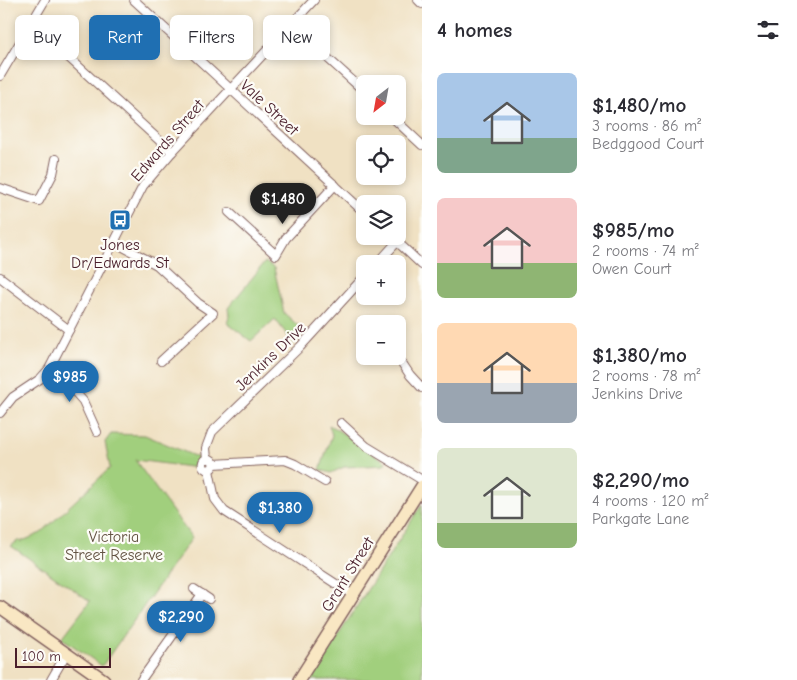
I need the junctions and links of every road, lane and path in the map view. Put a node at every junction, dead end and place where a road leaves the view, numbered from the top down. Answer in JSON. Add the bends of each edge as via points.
{"nodes":[{"id":1,"x":45,"y":0,"type":"edge"},
{"id":2,"x":134,"y":0,"type":"edge"},
{"id":3,"x":314,"y":0,"type":"edge"},
{"id":4,"x":418,"y":0,"type":"edge"},
{"id":5,"x":422,"y":4,"type":"edge"},
{"id":6,"x":36,"y":15,"type":"edge"},
{"id":7,"x":300,"y":15,"type":"edge"},
{"id":8,"x":15,"y":50,"type":"edge"},
{"id":9,"x":263,"y":55,"type":"edge"},
{"id":10,"x":71,"y":60,"type":"edge"},
{"id":11,"x":330,"y":60,"type":"edge"},
{"id":12,"x":0,"y":76,"type":"edge"},
{"id":13,"x":356,"y":84,"type":"edge"},
{"id":14,"x":231,"y":90,"type":"junction"},
{"id":15,"x":401,"y":125,"type":"edge"},
{"id":16,"x":422,"y":144,"type":"edge"},
{"id":17,"x":172,"y":152,"type":"junction"},
{"id":18,"x":56,"y":159,"type":"dead end"},
{"id":19,"x":335,"y":185,"type":"junction"},
{"id":20,"x":0,"y":188,"type":"edge"},
{"id":21,"x":356,"y":205,"type":"edge"},
{"id":22,"x":229,"y":212,"type":"dead end"},
{"id":23,"x":114,"y":242,"type":"junction"},
{"id":24,"x":400,"y":245,"type":"edge"},
{"id":25,"x":422,"y":265,"type":"edge"},
{"id":26,"x":0,"y":277,"type":"edge"},
{"id":27,"x":356,"y":286,"type":"edge"},
{"id":28,"x":69,"y":330,"type":"junction"},
{"id":29,"x":161,"y":361,"type":"dead end"},
{"id":30,"x":403,"y":365,"type":"edge"},
{"id":31,"x":49,"y":369,"type":"junction"},
{"id":32,"x":422,"y":388,"type":"edge"},
{"id":33,"x":0,"y":413,"type":"edge"},
{"id":34,"x":341,"y":423,"type":"dead end"},
{"id":35,"x":97,"y":432,"type":"dead end"},
{"id":36,"x":210,"y":464,"type":"junction"},
{"id":37,"x":422,"y":480,"type":"edge"},
{"id":38,"x":325,"y":482,"type":"dead end"},
{"id":39,"x":422,"y":486,"type":"edge"},
{"id":40,"x":194,"y":589,"type":"dead end"},
{"id":41,"x":202,"y":594,"type":"junction"},
{"id":42,"x":353,"y":595,"type":"junction"},
{"id":43,"x":209,"y":599,"type":"dead end"},
{"id":44,"x":0,"y":607,"type":"edge"},
{"id":45,"x":66,"y":654,"type":"junction"},
{"id":46,"x":51,"y":680,"type":"edge"},
{"id":47,"x":104,"y":680,"type":"edge"},
{"id":48,"x":141,"y":680,"type":"edge"},
{"id":49,"x":298,"y":680,"type":"edge"}],
"edges":[{"from":1,"to":6,"type":"street"},
{"from":2,"to":14,"type":"street","name":"Vale Street"},
{"from":3,"to":7,"type":"street","name":"Edwards Street"},
{"from":4,"to":5,"type":"street"},
{"from":8,"to":12,"type":"street"},
{"from":9,"to":14,"type":"street","name":"Edwards Street"},
{"from":10,"to":17,"type":"street"},
{"from":11,"to":13,"type":"street"},
{"from":14,"to":17,"type":"street","name":"Edwards Street"},
{"from":14,"to":19,"type":"street","name":"Vale Street"},
{"from":15,"to":16,"type":"street"},
{"from":17,"to":23,"type":"street","name":"Edwards Street","via":[[143,186]]},
{"from":18,"to":20,"type":"street","via":[[53,174],[39,201]]},
{"from":19,"to":21,"type":"street","name":"Vale Street"},
{"from":19,"to":22,"type":"street","via":[[286,238],[276,255]]},
{"from":23,"to":28,"type":"street","name":"Edwards Street"},
{"from":23,"to":29,"type":"street","via":[[157,265],[212,313]]},
{"from":24,"to":25,"type":"street"},
{"from":26,"to":28,"type":"street"},
{"from":27,"to":36,"type":"street","name":"Jenkins Drive","via":[[300,348],[212,432],[206,448]]},
{"from":28,"to":31,"type":"street","name":"Edwards Street"},
{"from":30,"to":32,"type":"street"},
{"from":31,"to":33,"type":"street","name":"Edwards Street","via":[[13,397]]},
{"from":31,"to":35,"type":"street","via":[[83,401]]},
{"from":34,"to":37,"type":"street","via":[[366,446]]},
{"from":36,"to":38,"type":"street","via":[[285,460]]},
{"from":36,"to":42,"type":"street","name":"Jenkins Drive","via":[[215,499],[224,511]]},
{"from":39,"to":42,"type":"street","name":"Grant Street"},
{"from":40,"to":41,"type":"street"},
{"from":41,"to":43,"type":"street"},
{"from":41,"to":48,"type":"street"},
{"from":42,"to":49,"type":"street","name":"Grant Street"},
{"from":44,"to":45,"type":"street"},
{"from":45,"to":46,"type":"street"},
{"from":45,"to":47,"type":"street"}]}
